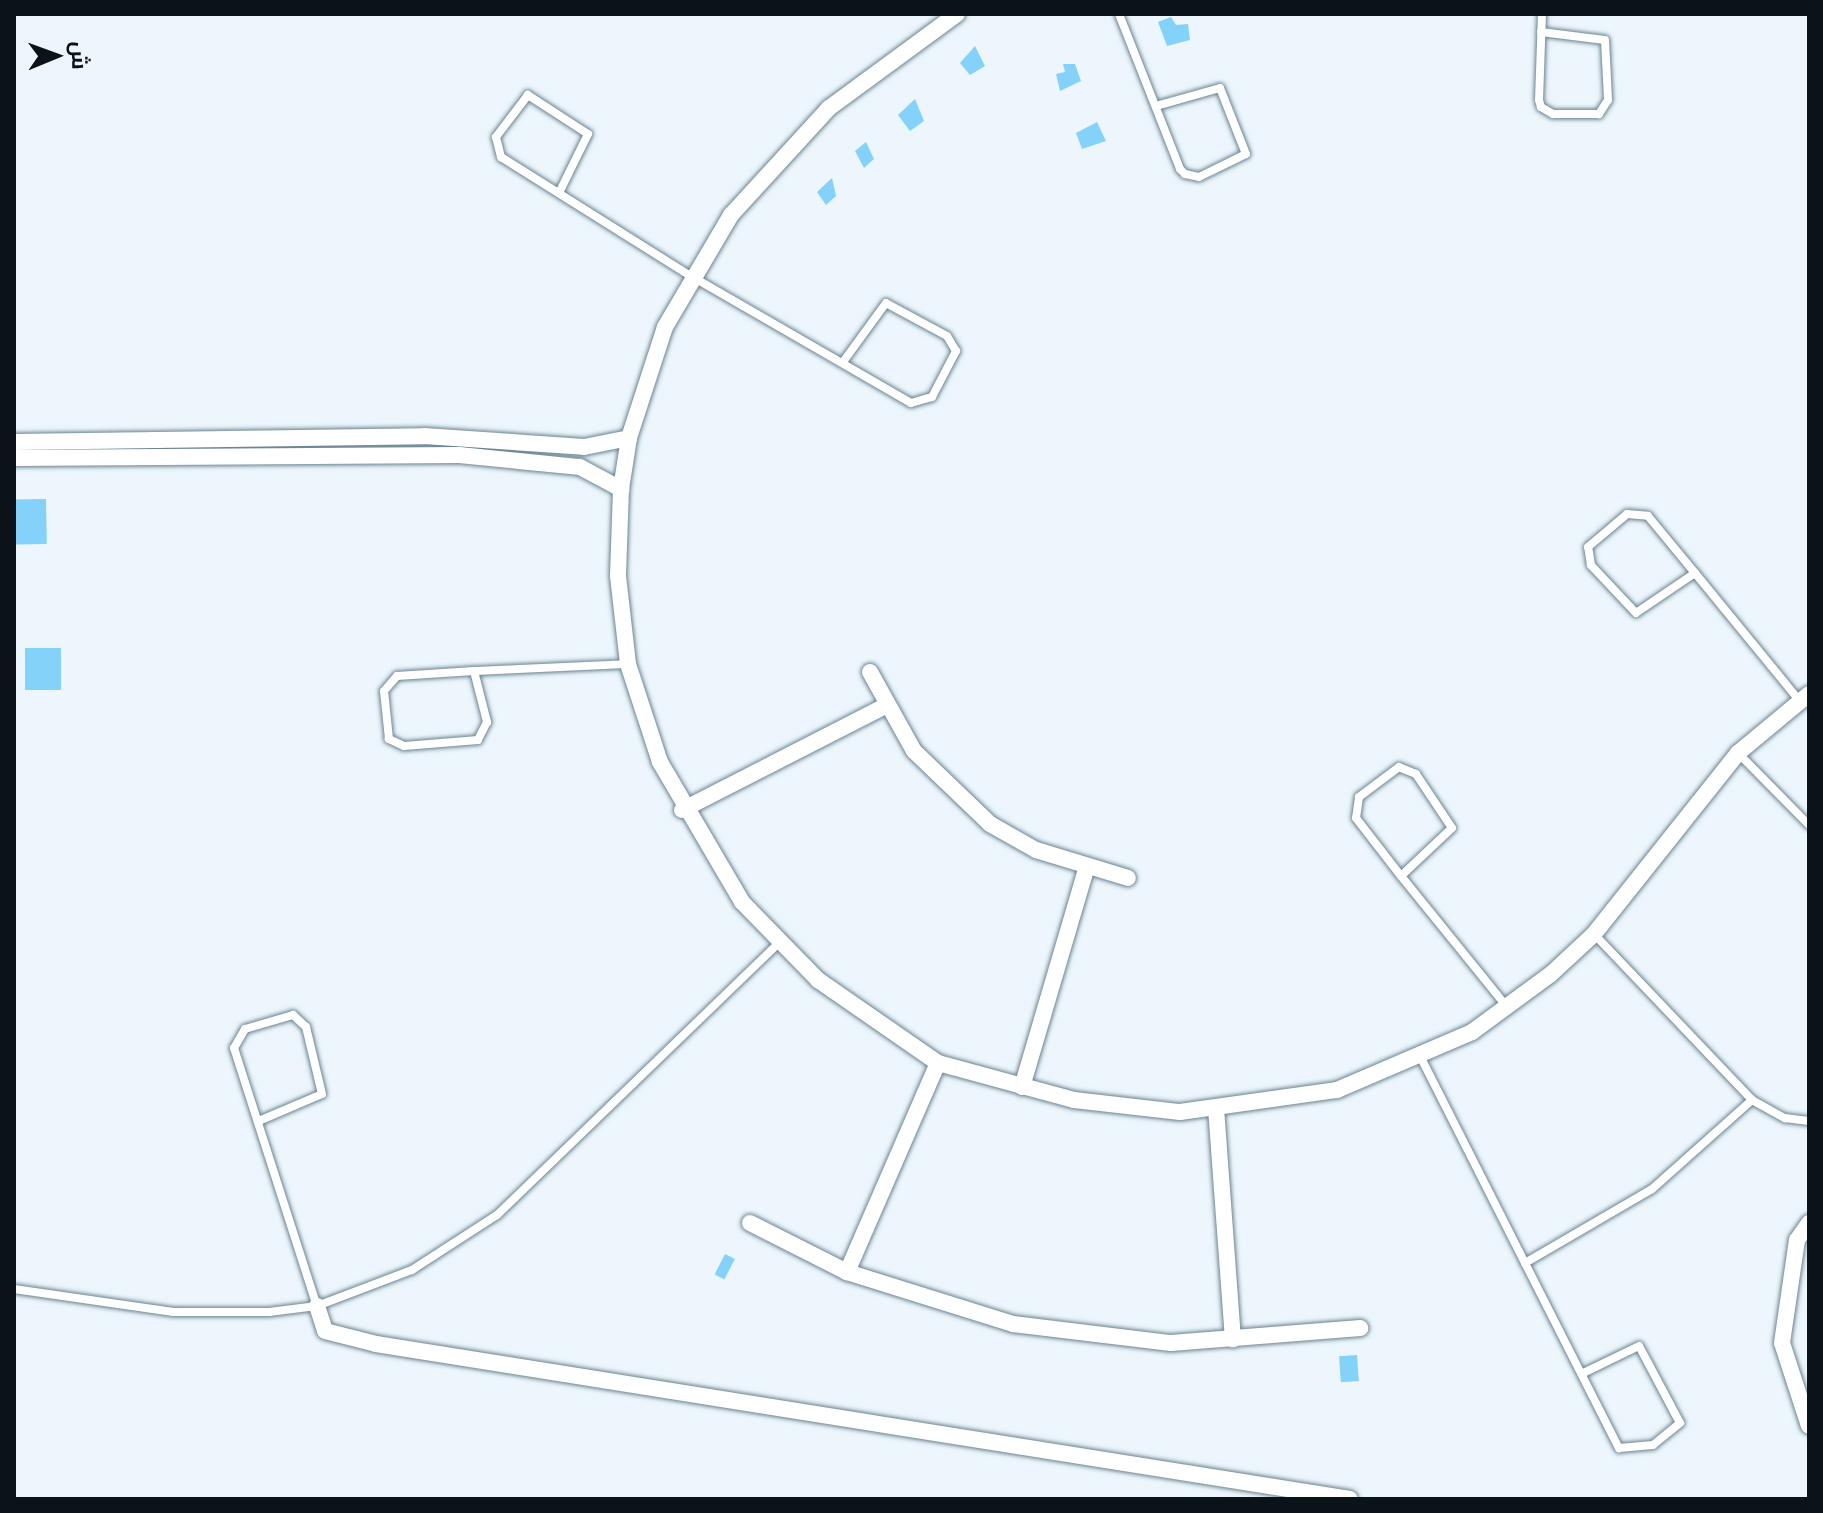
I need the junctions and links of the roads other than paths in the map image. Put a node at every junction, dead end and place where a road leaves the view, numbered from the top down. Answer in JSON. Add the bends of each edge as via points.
{"nodes":[{"id":1,"x":1119,"y":14,"type":"edge"},
{"id":2,"x":1542,"y":14,"type":"edge"},
{"id":3,"x":947,"y":16,"type":"edge"},
{"id":4,"x":1541,"y":32,"type":"junction"},
{"id":5,"x":1156,"y":106,"type":"junction"},
{"id":6,"x":559,"y":193,"type":"junction"},
{"id":7,"x":691,"y":276,"type":"junction"},
{"id":8,"x":843,"y":362,"type":"junction"},
{"id":9,"x":629,"y":438,"type":"junction"},
{"id":10,"x":14,"y":442,"type":"edge"},
{"id":11,"x":530,"y":452,"type":"junction"},
{"id":12,"x":14,"y":458,"type":"edge"},
{"id":13,"x":621,"y":489,"type":"junction"},
{"id":14,"x":1695,"y":573,"type":"junction"},
{"id":15,"x":628,"y":664,"type":"junction"},
{"id":16,"x":474,"y":671,"type":"junction"},
{"id":17,"x":870,"y":672,"type":"dead end"},
{"id":18,"x":1804,"y":697,"type":"edge"},
{"id":19,"x":885,"y":706,"type":"junction"},
{"id":20,"x":1738,"y":753,"type":"junction"},
{"id":21,"x":682,"y":810,"type":"junction"},
{"id":22,"x":1809,"y":825,"type":"edge"},
{"id":23,"x":1086,"y":869,"type":"junction"},
{"id":24,"x":1401,"y":876,"type":"junction"},
{"id":25,"x":1128,"y":878,"type":"dead end"},
{"id":26,"x":1594,"y":934,"type":"junction"},
{"id":27,"x":778,"y":944,"type":"junction"},
{"id":28,"x":1508,"y":1008,"type":"junction"},
{"id":29,"x":1420,"y":1056,"type":"junction"},
{"id":30,"x":938,"y":1063,"type":"junction"},
{"id":31,"x":1022,"y":1087,"type":"junction"},
{"id":32,"x":1752,"y":1100,"type":"junction"},
{"id":33,"x":1216,"y":1108,"type":"junction"},
{"id":34,"x":261,"y":1120,"type":"junction"},
{"id":35,"x":1809,"y":1121,"type":"edge"},
{"id":36,"x":750,"y":1223,"type":"dead end"},
{"id":37,"x":1809,"y":1223,"type":"edge"},
{"id":38,"x":1525,"y":1263,"type":"junction"},
{"id":39,"x":847,"y":1272,"type":"junction"},
{"id":40,"x":14,"y":1289,"type":"edge"},
{"id":41,"x":317,"y":1306,"type":"junction"},
{"id":42,"x":1360,"y":1328,"type":"dead end"},
{"id":43,"x":1233,"y":1339,"type":"junction"},
{"id":44,"x":1581,"y":1374,"type":"junction"},
{"id":45,"x":1809,"y":1426,"type":"edge"},
{"id":46,"x":1350,"y":1499,"type":"edge"}],
"edges":[{"from":1,"to":5,"type":"lane"},
{"from":2,"to":4,"type":"lane"},
{"from":3,"to":7,"type":"street","via":[[885,61],[778,159]]},
{"from":4,"to":4,"type":"lane","via":[[1541,107],[1553,114],[1599,114],[1608,100],[1605,40]]},
{"from":5,"to":5,"type":"lane","via":[[1185,174],[1199,177],[1246,154],[1220,88]]},
{"from":6,"to":6,"type":"lane","via":[[588,134],[528,95],[496,137],[496,151]]},
{"from":6,"to":7,"type":"lane"},
{"from":7,"to":8,"type":"lane"},
{"from":7,"to":9,"type":"street"},
{"from":8,"to":8,"type":"lane","via":[[919,404],[932,397],[956,351],[947,336],[886,303]]},
{"from":9,"to":11,"type":"street"},
{"from":9,"to":13,"type":"street"},
{"from":10,"to":11,"type":"street","via":[[424,436]]},
{"from":11,"to":12,"type":"street"},
{"from":11,"to":13,"type":"street","via":[[580,467]]},
{"from":13,"to":15,"type":"street","via":[[618,576]]},
{"from":14,"to":14,"type":"lane","via":[[1642,512],[1627,514],[1588,547],[1591,565],[1636,613]]},
{"from":14,"to":18,"type":"lane"},
{"from":15,"to":16,"type":"lane"},
{"from":15,"to":21,"type":"street"},
{"from":16,"to":16,"type":"lane","via":[[390,679],[384,691],[389,739],[404,746],[484,736]]},
{"from":17,"to":19,"type":"street"},
{"from":18,"to":20,"type":"street"},
{"from":19,"to":21,"type":"street"},
{"from":19,"to":23,"type":"street","via":[[922,761],[990,824]]},
{"from":20,"to":22,"type":"lane"},
{"from":20,"to":26,"type":"street"},
{"from":21,"to":27,"type":"street"},
{"from":23,"to":25,"type":"street"},
{"from":23,"to":31,"type":"street"},
{"from":24,"to":24,"type":"lane","via":[[1353,811],[1359,797],[1399,767],[1416,774],[1452,828]]},
{"from":24,"to":28,"type":"lane"},
{"from":26,"to":28,"type":"street"},
{"from":26,"to":32,"type":"lane"},
{"from":27,"to":30,"type":"street"},
{"from":27,"to":41,"type":"lane","via":[[497,1215],[412,1270]]},
{"from":28,"to":29,"type":"street"},
{"from":29,"to":33,"type":"street","via":[[1337,1090]]},
{"from":29,"to":38,"type":"lane"},
{"from":30,"to":31,"type":"street"},
{"from":30,"to":39,"type":"street"},
{"from":31,"to":33,"type":"street","via":[[1126,1109]]},
{"from":32,"to":35,"type":"lane","via":[[1785,1118]]},
{"from":32,"to":38,"type":"lane","via":[[1652,1189]]},
{"from":33,"to":43,"type":"street"},
{"from":34,"to":34,"type":"lane","via":[[234,1040],[245,1029],[293,1015],[306,1027],[322,1094]]},
{"from":34,"to":41,"type":"lane"},
{"from":36,"to":39,"type":"street"},
{"from":37,"to":45,"type":"street","via":[[1797,1240],[1782,1343]]},
{"from":38,"to":44,"type":"lane"},
{"from":39,"to":43,"type":"street","via":[[1013,1324],[1171,1343]]},
{"from":40,"to":41,"type":"lane","via":[[173,1312]]},
{"from":41,"to":46,"type":"street","via":[[325,1331],[376,1344]]},
{"from":42,"to":43,"type":"street"},
{"from":44,"to":44,"type":"lane","via":[[1619,1448],[1653,1445],[1680,1423],[1650,1353],[1639,1346]]}]}
